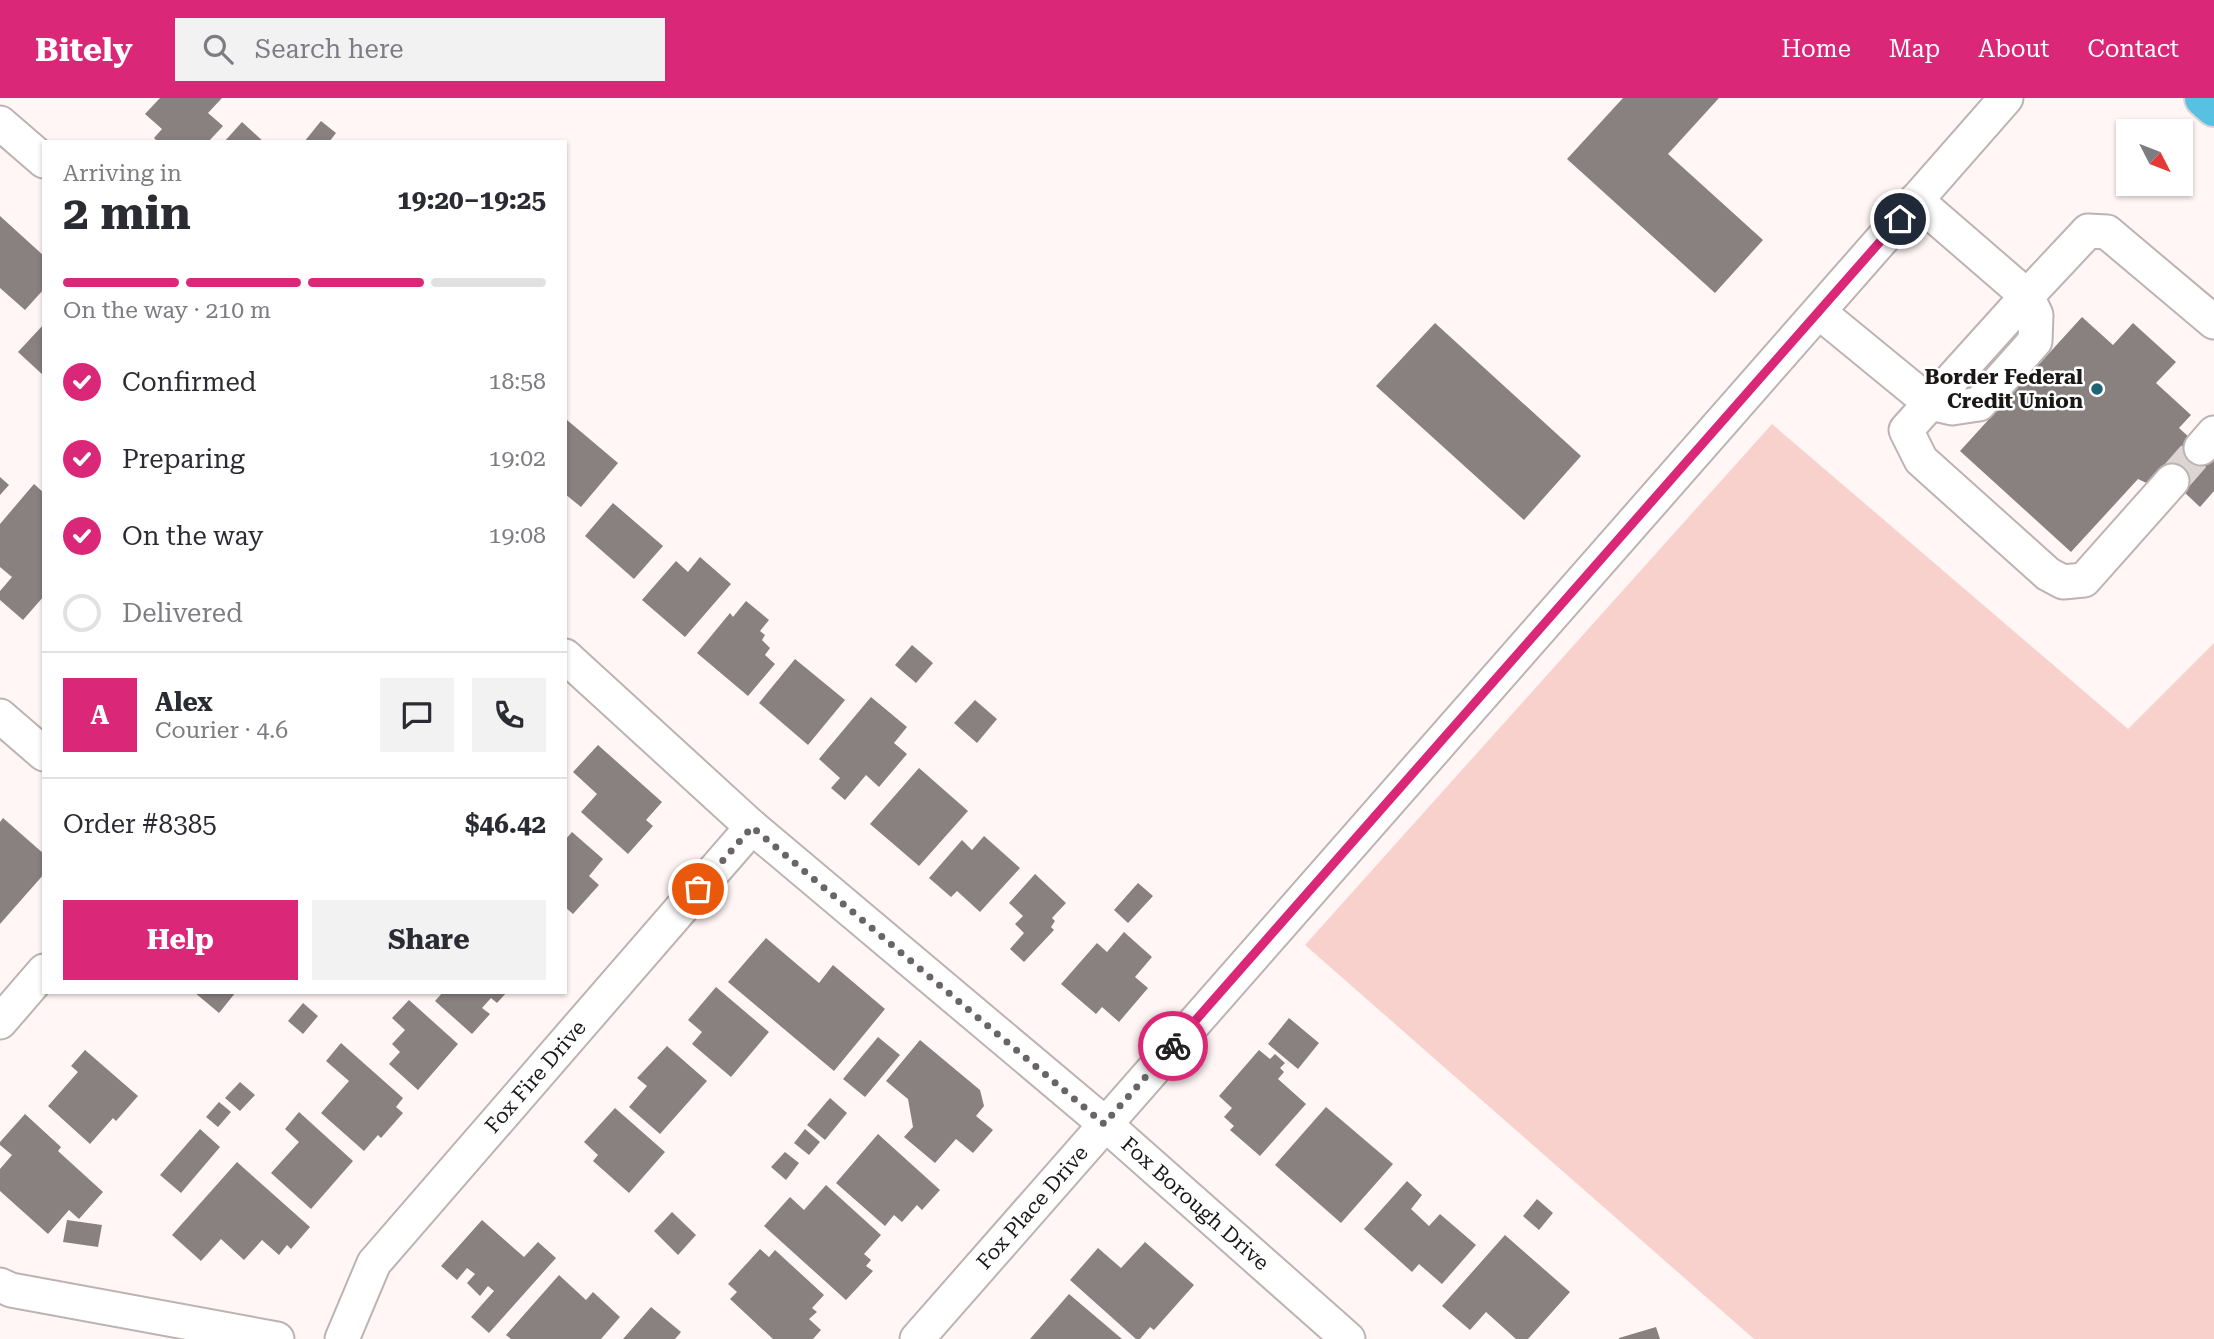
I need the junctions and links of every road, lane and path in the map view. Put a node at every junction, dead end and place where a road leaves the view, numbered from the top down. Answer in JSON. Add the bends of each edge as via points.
{"nodes":[{"id":1,"x":2006,"y":98,"type":"edge"},
{"id":2,"x":2204,"y":98,"type":"edge"},
{"id":3,"x":2214,"y":107,"type":"edge"},
{"id":4,"x":0,"y":123,"type":"edge"},
{"id":5,"x":42,"y":159,"type":"edge"},
{"id":6,"x":1916,"y":200,"type":"junction"},
{"id":7,"x":2027,"y":296,"type":"junction"},
{"id":8,"x":1819,"y":312,"type":"junction"},
{"id":9,"x":2214,"y":322,"type":"edge"},
{"id":10,"x":1930,"y":403,"type":"junction"},
{"id":11,"x":2172,"y":481,"type":"tunnel mouth"},
{"id":12,"x":567,"y":658,"type":"edge"},
{"id":13,"x":0,"y":716,"type":"edge"},
{"id":14,"x":42,"y":752,"type":"edge"},
{"id":15,"x":752,"y":827,"type":"junction"},
{"id":16,"x":42,"y":973,"type":"edge"},
{"id":17,"x":0,"y":1022,"type":"edge"},
{"id":18,"x":1104,"y":1124,"type":"junction"},
{"id":19,"x":0,"y":1284,"type":"edge"},
{"id":20,"x":277,"y":1339,"type":"edge"},
{"id":21,"x":342,"y":1339,"type":"edge"},
{"id":22,"x":917,"y":1339,"type":"edge"},
{"id":23,"x":1348,"y":1339,"type":"edge"}],
"edges":[{"from":1,"to":6,"type":"street","name":"Fox Place Drive"},
{"from":2,"to":3,"type":"highway"},
{"from":4,"to":5,"type":"street"},
{"from":6,"to":7,"type":"street"},
{"from":6,"to":8,"type":"street","name":"Fox Place Drive"},
{"from":7,"to":9,"type":"street","via":[[2088,231],[2107,232]]},
{"from":7,"to":10,"type":"street","via":[[2036,315],[2035,341],[1979,404],[1952,408]]},
{"from":8,"to":10,"type":"street"},
{"from":8,"to":18,"type":"street","name":"Fox Place Drive"},
{"from":10,"to":11,"type":"street","via":[[1906,430],[1922,460],[2063,582],[2084,580]]},
{"from":12,"to":15,"type":"street","name":"Fox Borough Drive"},
{"from":13,"to":14,"type":"street"},
{"from":15,"to":18,"type":"street","name":"Fox Borough Drive"},
{"from":15,"to":21,"type":"street","name":"Fox Fire Drive","via":[[374,1263]]},
{"from":16,"to":17,"type":"street"},
{"from":18,"to":22,"type":"street","name":"Fox Place Drive"},
{"from":18,"to":23,"type":"street","name":"Fox Borough Drive"},
{"from":19,"to":20,"type":"street","via":[[11,1290]]}]}
